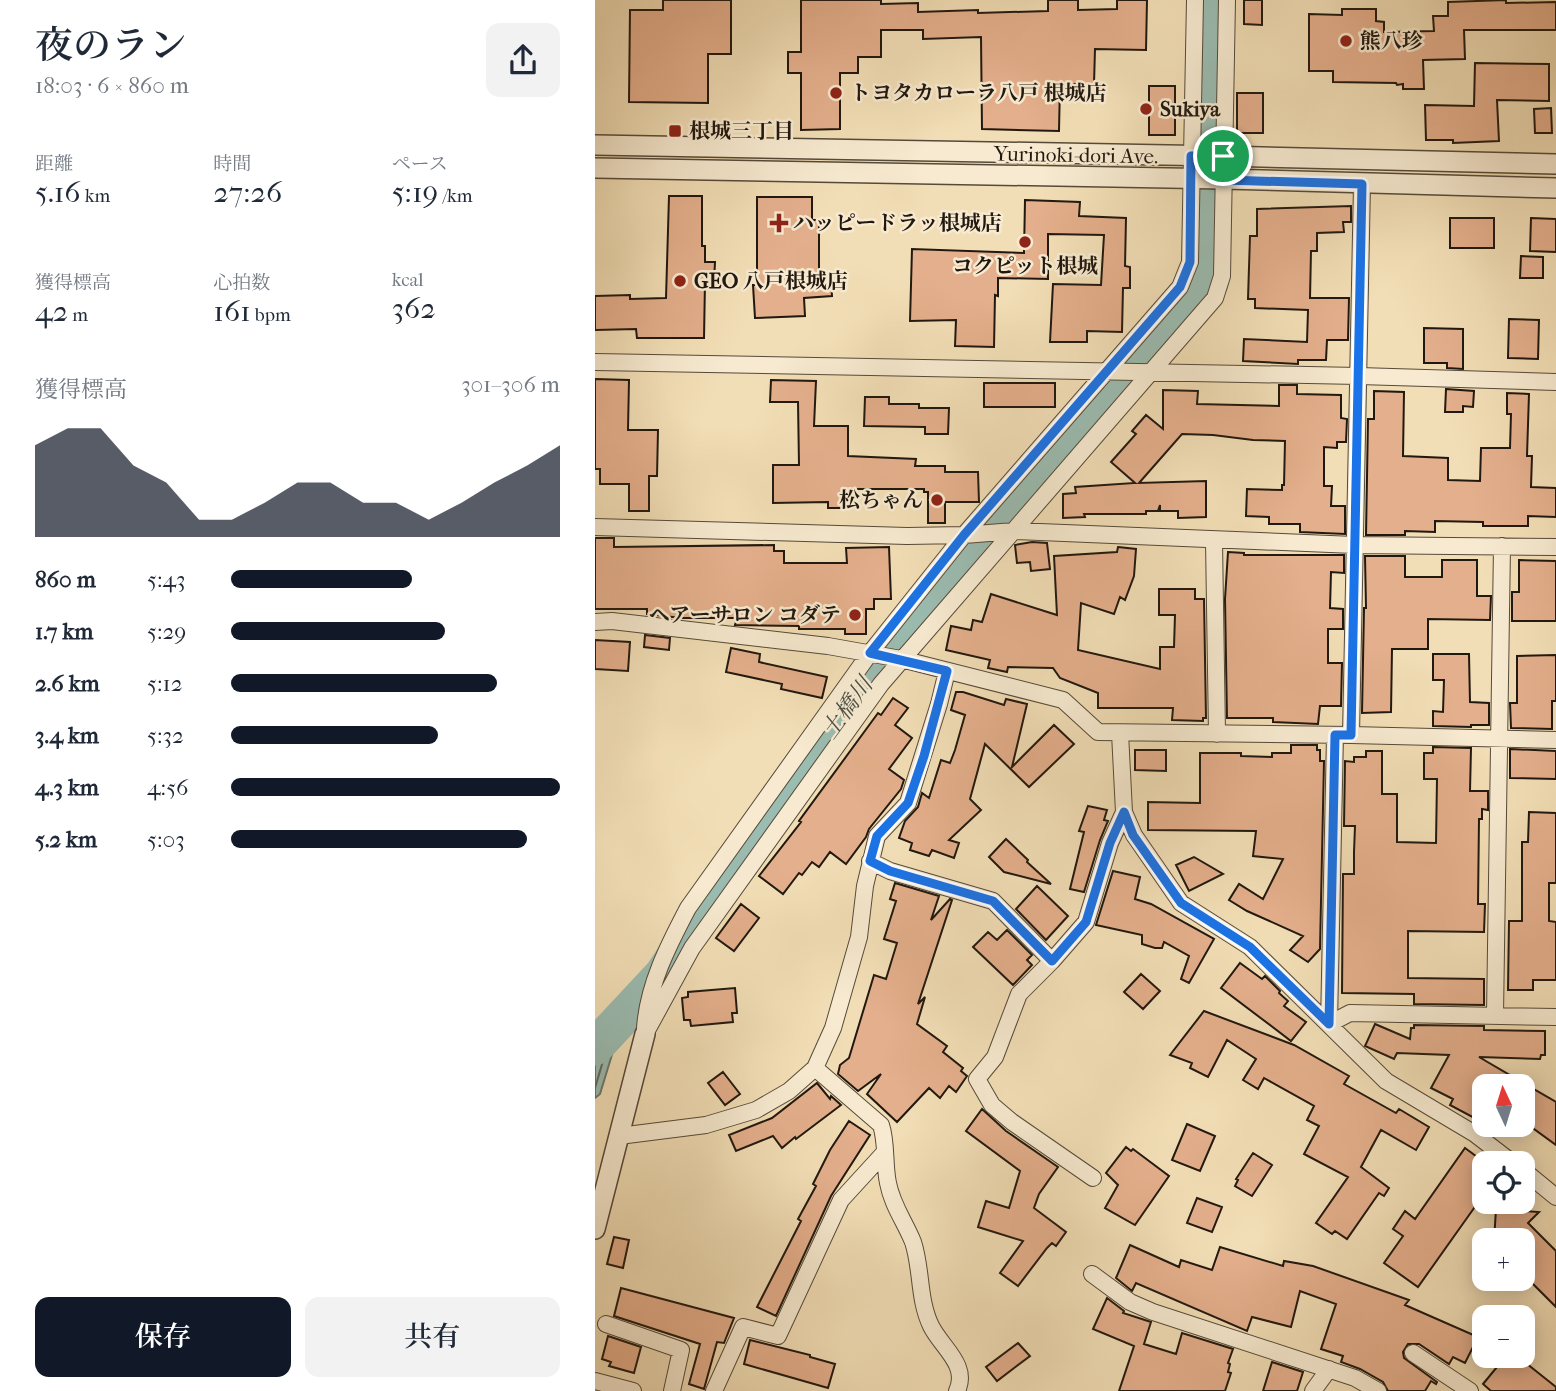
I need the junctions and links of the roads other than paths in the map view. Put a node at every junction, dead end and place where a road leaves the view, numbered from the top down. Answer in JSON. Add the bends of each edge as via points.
{"nodes":[{"id":1,"x":1195,"y":0,"type":"edge"},
{"id":2,"x":1227,"y":0,"type":"edge"},
{"id":3,"x":595,"y":145,"type":"edge"},
{"id":4,"x":1191,"y":156,"type":"junction"},
{"id":5,"x":1223,"y":156,"type":"junction"},
{"id":6,"x":1556,"y":164,"type":"edge"},
{"id":7,"x":595,"y":168,"type":"edge"},
{"id":8,"x":1191,"y":180,"type":"junction"},
{"id":9,"x":1223,"y":180,"type":"junction"},
{"id":10,"x":1362,"y":184,"type":"junction"},
{"id":11,"x":1556,"y":188,"type":"edge"},
{"id":12,"x":595,"y":362,"type":"edge"},
{"id":13,"x":1105,"y":372,"type":"junction"},
{"id":14,"x":1151,"y":373,"type":"junction"},
{"id":15,"x":1359,"y":376,"type":"junction"},
{"id":16,"x":1556,"y":382,"type":"edge"},
{"id":17,"x":595,"y":527,"type":"edge"},
{"id":18,"x":1014,"y":531,"type":"junction"},
{"id":19,"x":964,"y":535,"type":"junction"},
{"id":20,"x":1213,"y":541,"type":"junction"},
{"id":21,"x":1354,"y":545,"type":"junction"},
{"id":22,"x":1503,"y":546,"type":"junction"},
{"id":23,"x":1556,"y":547,"type":"edge"},
{"id":24,"x":595,"y":622,"type":"edge"},
{"id":25,"x":870,"y":653,"type":"junction"},
{"id":26,"x":901,"y":659,"type":"junction"},
{"id":27,"x":947,"y":671,"type":"junction"},
{"id":28,"x":1120,"y":733,"type":"junction"},
{"id":29,"x":1217,"y":734,"type":"junction"},
{"id":30,"x":1343,"y":735,"type":"junction"},
{"id":31,"x":1499,"y":738,"type":"junction"},
{"id":32,"x":1556,"y":740,"type":"edge"},
{"id":33,"x":1124,"y":812,"type":"junction"},
{"id":34,"x":870,"y":861,"type":"junction"},
{"id":35,"x":1052,"y":961,"type":"junction"},
{"id":36,"x":1495,"y":1015,"type":"junction"},
{"id":37,"x":1556,"y":1017,"type":"edge"},
{"id":38,"x":1329,"y":1024,"type":"junction"},
{"id":39,"x":645,"y":1034,"type":"junction"},
{"id":40,"x":815,"y":1068,"type":"junction"},
{"id":41,"x":619,"y":1136,"type":"junction"},
{"id":42,"x":1497,"y":1151,"type":"edge"},
{"id":43,"x":884,"y":1153,"type":"junction"},
{"id":44,"x":1093,"y":1178,"type":"dead end"},
{"id":45,"x":1535,"y":1180,"type":"edge"},
{"id":46,"x":1556,"y":1197,"type":"edge"},
{"id":47,"x":595,"y":1230,"type":"edge"},
{"id":48,"x":1092,"y":1274,"type":"dead end"},
{"id":49,"x":606,"y":1324,"type":"dead end"},
{"id":50,"x":1413,"y":1353,"type":"dead end"},
{"id":51,"x":1329,"y":1369,"type":"junction"},
{"id":52,"x":595,"y":1381,"type":"edge"},
{"id":53,"x":633,"y":1391,"type":"edge"},
{"id":54,"x":672,"y":1391,"type":"edge"},
{"id":55,"x":714,"y":1391,"type":"edge"},
{"id":56,"x":957,"y":1391,"type":"edge"},
{"id":57,"x":1313,"y":1391,"type":"edge"},
{"id":58,"x":1378,"y":1391,"type":"edge"},
{"id":59,"x":1470,"y":1391,"type":"edge"}],
"edges":[{"from":1,"to":4,"type":"street"},
{"from":2,"to":5,"type":"street"},
{"from":3,"to":4,"type":"street","name":"Yurinoki-dori Ave."},
{"from":4,"to":5,"type":"street","name":"Yurinoki-dori Ave."},
{"from":4,"to":8,"type":"street"},
{"from":5,"to":6,"type":"street","name":"Yurinoki-dori Ave."},
{"from":5,"to":9,"type":"street"},
{"from":7,"to":8,"type":"street","name":"Yurinoki-dori Ave."},
{"from":8,"to":9,"type":"street","name":"Yurinoki-dori Ave."},
{"from":8,"to":13,"type":"street","via":[[1190,262],[1180,287]]},
{"from":9,"to":10,"type":"street","name":"Yurinoki-dori Ave."},
{"from":9,"to":14,"type":"street","via":[[1222,276],[1215,298]]},
{"from":10,"to":11,"type":"street","name":"Yurinoki-dori Ave."},
{"from":10,"to":15,"type":"street"},
{"from":12,"to":13,"type":"street"},
{"from":13,"to":14,"type":"street"},
{"from":13,"to":19,"type":"street"},
{"from":14,"to":15,"type":"street"},
{"from":14,"to":18,"type":"street"},
{"from":15,"to":16,"type":"street"},
{"from":15,"to":21,"type":"street"},
{"from":17,"to":19,"type":"street"},
{"from":18,"to":19,"type":"street"},
{"from":18,"to":20,"type":"street"},
{"from":18,"to":26,"type":"street"},
{"from":19,"to":25,"type":"street"},
{"from":20,"to":21,"type":"street"},
{"from":20,"to":29,"type":"street"},
{"from":21,"to":22,"type":"street"},
{"from":21,"to":30,"type":"street"},
{"from":22,"to":23,"type":"street"},
{"from":22,"to":31,"type":"street"},
{"from":24,"to":25,"type":"street"},
{"from":25,"to":26,"type":"street"},
{"from":25,"to":39,"type":"street","via":[[688,908],[665,951],[646,1006]]},
{"from":26,"to":27,"type":"street"},
{"from":26,"to":39,"type":"street","via":[[692,948]]},
{"from":27,"to":28,"type":"street","via":[[1063,700],[1098,732]]},
{"from":27,"to":34,"type":"street","via":[[908,803],[877,836]]},
{"from":28,"to":29,"type":"street"},
{"from":28,"to":33,"type":"street"},
{"from":29,"to":30,"type":"street"},
{"from":30,"to":31,"type":"street"},
{"from":30,"to":38,"type":"street"},
{"from":31,"to":32,"type":"street"},
{"from":31,"to":36,"type":"street"},
{"from":33,"to":35,"type":"street","via":[[1086,922]]},
{"from":33,"to":38,"type":"street","via":[[1133,835],[1181,903],[1250,947]]},
{"from":34,"to":35,"type":"street","via":[[993,901]]},
{"from":34,"to":40,"type":"street","via":[[859,937],[833,1028]]},
{"from":35,"to":44,"type":"street","via":[[1019,994],[995,1057],[977,1079],[992,1105]]},
{"from":36,"to":37,"type":"street"},
{"from":36,"to":38,"type":"street","via":[[1350,1013]]},
{"from":38,"to":42,"type":"street","via":[[1386,1081]]},
{"from":39,"to":41,"type":"street"},
{"from":40,"to":41,"type":"street","via":[[789,1091],[756,1110],[706,1125]]},
{"from":40,"to":43,"type":"street","via":[[881,1125]]},
{"from":41,"to":47,"type":"street"},
{"from":43,"to":55,"type":"street","via":[[841,1200],[778,1336],[743,1327]]},
{"from":43,"to":56,"type":"street","via":[[888,1185],[912,1242],[931,1325],[960,1370]]},
{"from":45,"to":46,"type":"street"},
{"from":48,"to":51,"type":"street","via":[[1141,1307]]},
{"from":49,"to":54,"type":"street","via":[[681,1350]]},
{"from":50,"to":59,"type":"street"},
{"from":51,"to":57,"type":"street"},
{"from":51,"to":58,"type":"street"},
{"from":52,"to":53,"type":"street"}]}
